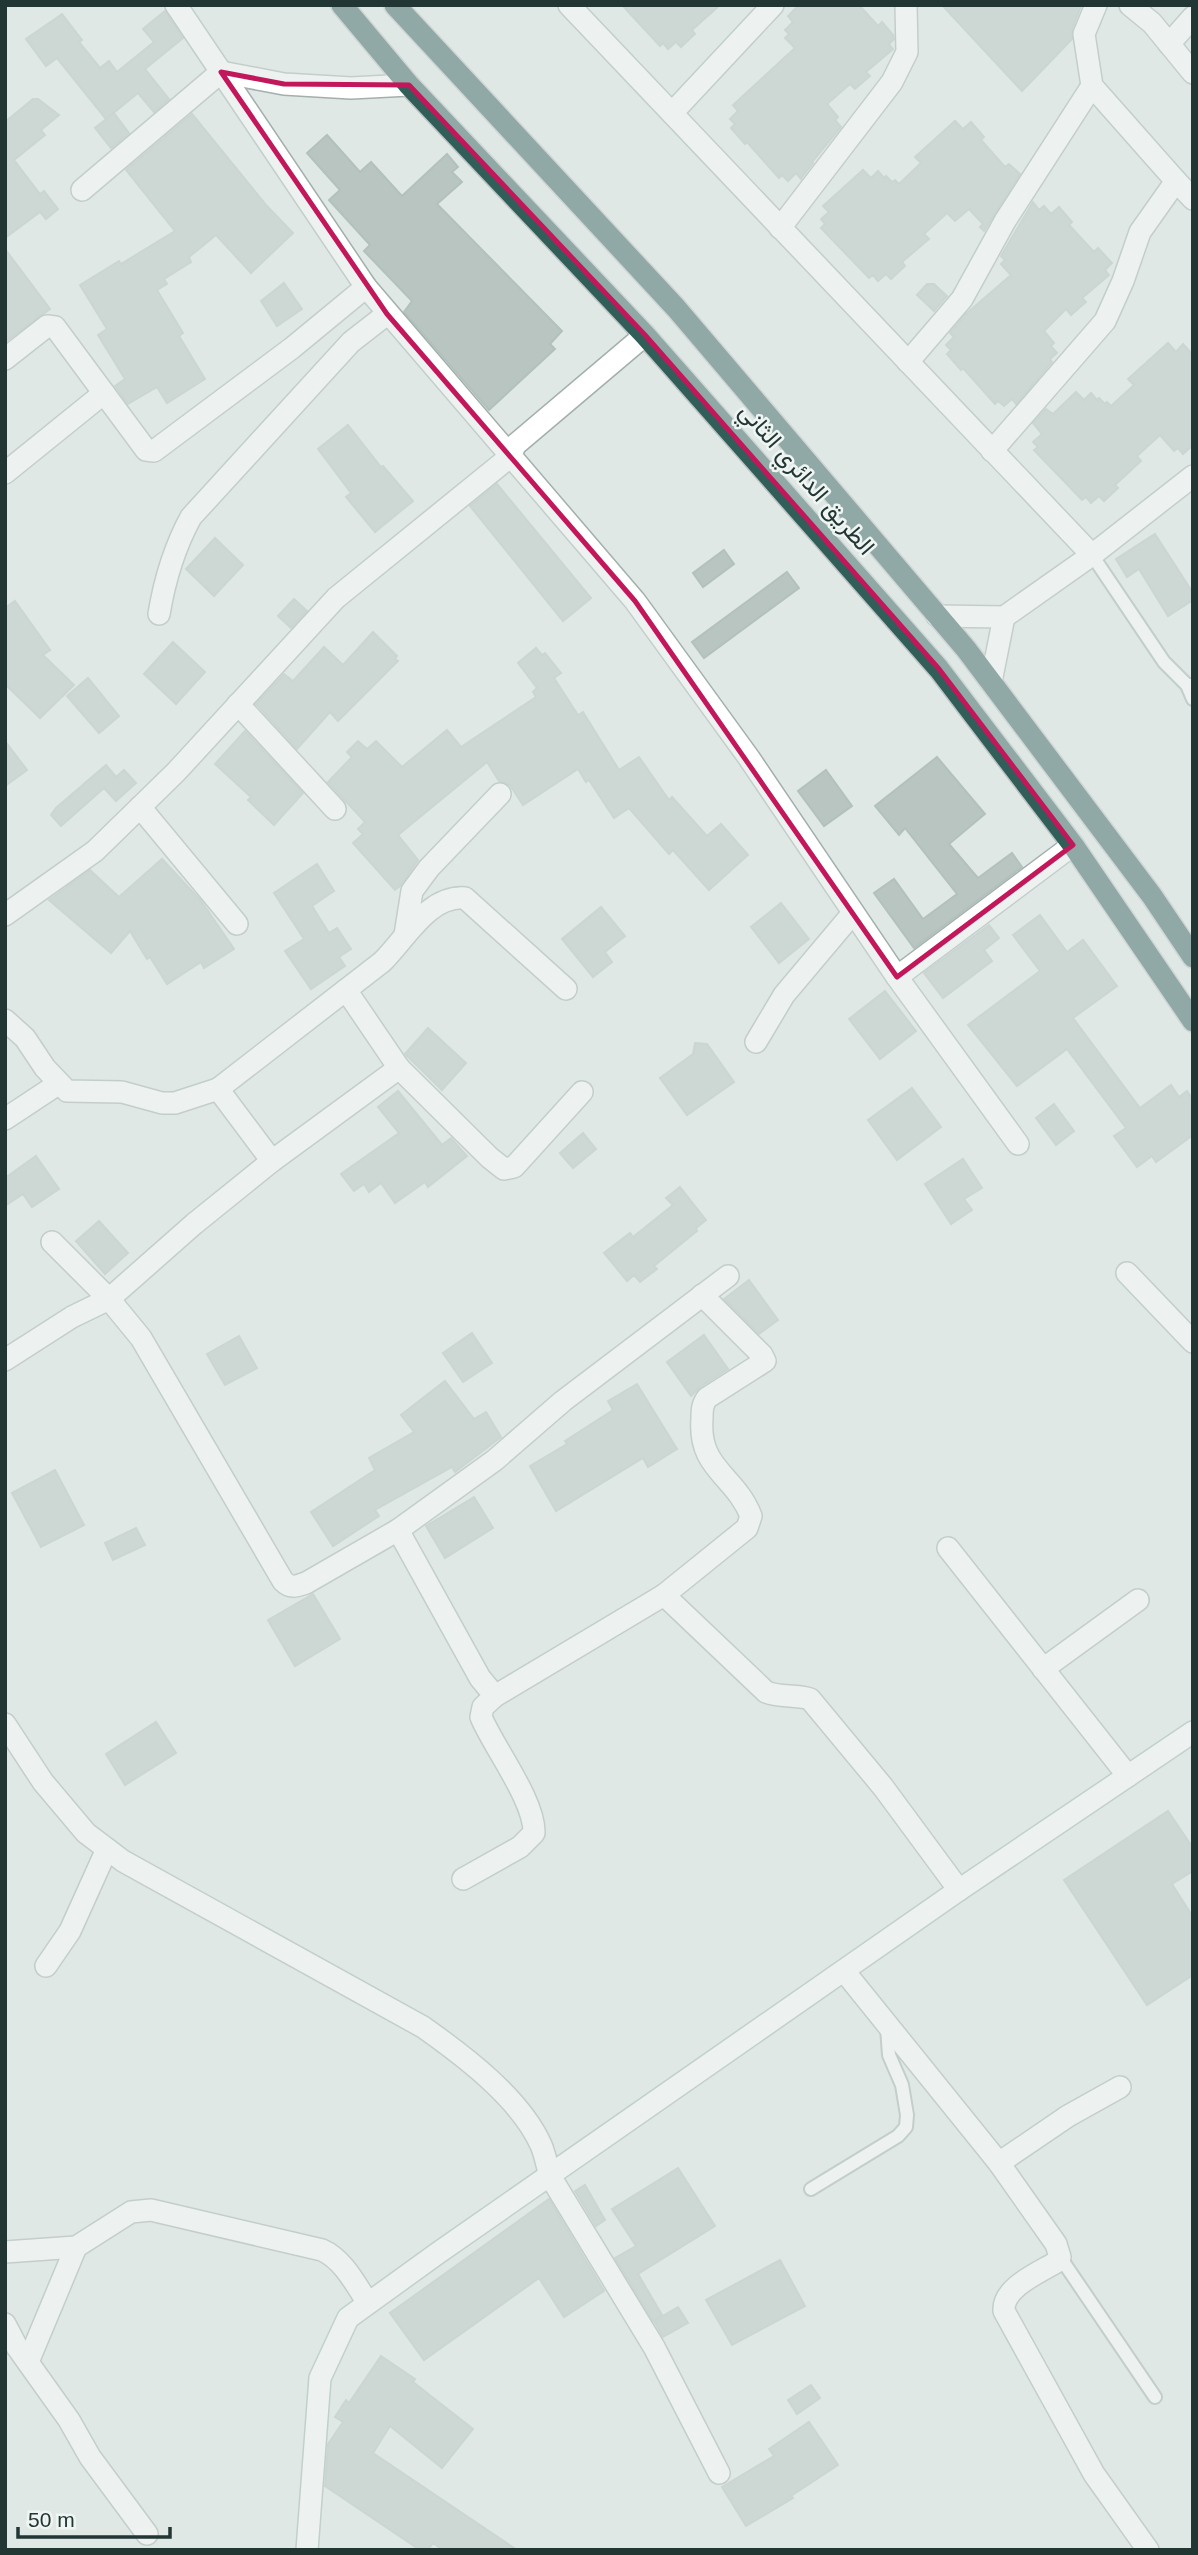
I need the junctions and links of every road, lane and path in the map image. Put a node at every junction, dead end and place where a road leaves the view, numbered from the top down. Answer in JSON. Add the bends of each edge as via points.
{"nodes":[{"id":1,"x":176,"y":5,"type":"edge"},
{"id":2,"x":342,"y":5,"type":"edge"},
{"id":3,"x":396,"y":5,"type":"edge"},
{"id":4,"x":569,"y":5,"type":"edge"},
{"id":5,"x":773,"y":5,"type":"edge"},
{"id":6,"x":906,"y":5,"type":"edge"},
{"id":7,"x":1096,"y":5,"type":"edge"},
{"id":8,"x":1129,"y":5,"type":"edge"},
{"id":9,"x":1193,"y":17,"type":"edge"},
{"id":10,"x":1169,"y":44,"type":"junction"},
{"id":11,"x":221,"y":72,"type":"junction"},
{"id":12,"x":1193,"y":73,"type":"edge"},
{"id":13,"x":410,"y":85,"type":"junction"},
{"id":14,"x":1091,"y":86,"type":"junction"},
{"id":15,"x":672,"y":113,"type":"junction"},
{"id":16,"x":1176,"y":181,"type":"junction"},
{"id":17,"x":82,"y":190,"type":"dead end"},
{"id":18,"x":1193,"y":199,"type":"edge"},
{"id":19,"x":780,"y":228,"type":"junction"},
{"id":20,"x":366,"y":287,"type":"junction"},
{"id":21,"x":387,"y":314,"type":"junction"},
{"id":22,"x":645,"y":335,"type":"junction"},
{"id":23,"x":5,"y":359,"type":"edge"},
{"id":24,"x":908,"y":362,"type":"junction"},
{"id":25,"x":104,"y":393,"type":"junction"},
{"id":26,"x":992,"y":451,"type":"junction"},
{"id":27,"x":511,"y":456,"type":"junction"},
{"id":28,"x":5,"y":473,"type":"edge"},
{"id":29,"x":1193,"y":477,"type":"edge"},
{"id":30,"x":1092,"y":555,"type":"junction"},
{"id":31,"x":159,"y":614,"type":"dead end"},
{"id":32,"x":937,"y":615,"type":"junction"},
{"id":33,"x":1004,"y":617,"type":"junction"},
{"id":34,"x":990,"y":682,"type":"junction"},
{"id":35,"x":1190,"y":685,"type":"edge"},
{"id":36,"x":1193,"y":699,"type":"edge"},
{"id":37,"x":238,"y":704,"type":"junction"},
{"id":38,"x":500,"y":794,"type":"dead end"},
{"id":39,"x":140,"y":807,"type":"junction"},
{"id":40,"x":335,"y":809,"type":"dead end"},
{"id":41,"x":1073,"y":845,"type":"junction"},
{"id":42,"x":853,"y":913,"type":"junction"},
{"id":43,"x":5,"y":915,"type":"edge"},
{"id":44,"x":237,"y":924,"type":"dead end"},
{"id":45,"x":405,"y":935,"type":"junction"},
{"id":46,"x":1193,"y":957,"type":"edge"},
{"id":47,"x":897,"y":977,"type":"junction"},
{"id":48,"x":566,"y":989,"type":"dead end"},
{"id":49,"x":346,"y":990,"type":"junction"},
{"id":50,"x":5,"y":1020,"type":"edge"},
{"id":51,"x":1193,"y":1021,"type":"edge"},
{"id":52,"x":756,"y":1042,"type":"dead end"},
{"id":53,"x":399,"y":1068,"type":"junction"},
{"id":54,"x":58,"y":1084,"type":"junction"},
{"id":55,"x":218,"y":1089,"type":"junction"},
{"id":56,"x":582,"y":1092,"type":"dead end"},
{"id":57,"x":5,"y":1119,"type":"edge"},
{"id":58,"x":1018,"y":1144,"type":"dead end"},
{"id":59,"x":272,"y":1161,"type":"junction"},
{"id":60,"x":52,"y":1242,"type":"dead end"},
{"id":61,"x":1127,"y":1273,"type":"dead end"},
{"id":62,"x":728,"y":1276,"type":"dead end"},
{"id":63,"x":702,"y":1295,"type":"junction"},
{"id":64,"x":109,"y":1299,"type":"junction"},
{"id":65,"x":1193,"y":1342,"type":"edge"},
{"id":66,"x":5,"y":1360,"type":"edge"},
{"id":67,"x":398,"y":1531,"type":"junction"},
{"id":68,"x":948,"y":1548,"type":"dead end"},
{"id":69,"x":664,"y":1595,"type":"junction"},
{"id":70,"x":1138,"y":1600,"type":"dead end"},
{"id":71,"x":1043,"y":1669,"type":"junction"},
{"id":72,"x":495,"y":1696,"type":"junction"},
{"id":73,"x":5,"y":1724,"type":"edge"},
{"id":74,"x":1193,"y":1732,"type":"edge"},
{"id":75,"x":1128,"y":1776,"type":"junction"},
{"id":76,"x":107,"y":1849,"type":"junction"},
{"id":77,"x":463,"y":1879,"type":"dead end"},
{"id":78,"x":958,"y":1890,"type":"junction"},
{"id":79,"x":46,"y":1966,"type":"dead end"},
{"id":80,"x":844,"y":1971,"type":"junction"},
{"id":81,"x":887,"y":2024,"type":"junction"},
{"id":82,"x":1120,"y":2087,"type":"dead end"},
{"id":83,"x":999,"y":2164,"type":"junction"},
{"id":84,"x":550,"y":2176,"type":"junction"},
{"id":85,"x":811,"y":2189,"type":"dead end"},
{"id":86,"x":76,"y":2247,"type":"junction"},
{"id":87,"x":5,"y":2252,"type":"edge"},
{"id":88,"x":1060,"y":2257,"type":"junction"},
{"id":89,"x":368,"y":2303,"type":"junction"},
{"id":90,"x":5,"y":2324,"type":"edge"},
{"id":91,"x":28,"y":2362,"type":"junction"},
{"id":92,"x":1154,"y":2397,"type":"dead end"},
{"id":93,"x":719,"y":2473,"type":"dead end"},
{"id":94,"x":147,"y":2534,"type":"dead end"},
{"id":95,"x":307,"y":2550,"type":"edge"},
{"id":96,"x":1148,"y":2550,"type":"edge"}],
"edges":[{"from":1,"to":11,"type":"street"},
{"from":2,"to":13,"type":"highway","name":"الطريق الدائري الثاني"},
{"from":3,"to":32,"type":"highway","name":"الطريق الدائري الثاني","via":[[676,308]]},
{"from":4,"to":15,"type":"street"},
{"from":5,"to":15,"type":"street"},
{"from":6,"to":19,"type":"street","via":[[907,52],[892,82]]},
{"from":7,"to":14,"type":"street","via":[[1084,34]]},
{"from":8,"to":10,"type":"street","via":[[1153,23]]},
{"from":9,"to":10,"type":"street"},
{"from":10,"to":12,"type":"street"},
{"from":11,"to":13,"type":"street","via":[[284,84]]},
{"from":11,"to":17,"type":"street"},
{"from":11,"to":20,"type":"street"},
{"from":13,"to":22,"type":"highway","name":"الطريق الدائري الثاني"},
{"from":14,"to":16,"type":"street"},
{"from":14,"to":24,"type":"street","via":[[1005,221],[962,299]]},
{"from":15,"to":19,"type":"street"},
{"from":16,"to":18,"type":"street"},
{"from":16,"to":26,"type":"street","via":[[1140,232],[1105,321]]},
{"from":19,"to":24,"type":"street"},
{"from":20,"to":21,"type":"street"},
{"from":20,"to":25,"type":"street","via":[[158,450],[146,450]]},
{"from":21,"to":27,"type":"street"},
{"from":21,"to":31,"type":"street","via":[[351,342],[191,517],[176,544]]},
{"from":22,"to":27,"type":"street","via":[[515,445]]},
{"from":22,"to":41,"type":"highway","name":"الطريق الدائري الثاني","via":[[939,669]]},
{"from":23,"to":25,"type":"street","via":[[52,325]]},
{"from":24,"to":26,"type":"street"},
{"from":25,"to":28,"type":"street"},
{"from":26,"to":30,"type":"street"},
{"from":27,"to":37,"type":"street","via":[[336,598]]},
{"from":27,"to":42,"type":"street","via":[[635,601],[749,758]]},
{"from":29,"to":30,"type":"street"},
{"from":30,"to":33,"type":"street"},
{"from":30,"to":35,"type":"lane","via":[[1164,662]]},
{"from":32,"to":33,"type":"street"},
{"from":32,"to":34,"type":"highway","name":"الطريق الدائري الثاني"},
{"from":33,"to":34,"type":"street"},
{"from":34,"to":46,"type":"highway","name":"الطريق الدائري الثاني"},
{"from":35,"to":36,"type":"lane"},
{"from":37,"to":39,"type":"street"},
{"from":37,"to":40,"type":"street"},
{"from":38,"to":45,"type":"street","via":[[412,891]]},
{"from":39,"to":43,"type":"street","via":[[95,851]]},
{"from":39,"to":44,"type":"street"},
{"from":41,"to":47,"type":"street"},
{"from":41,"to":51,"type":"highway","name":"الطريق الدائري الثاني"},
{"from":42,"to":47,"type":"street"},
{"from":42,"to":52,"type":"street","via":[[783,995]]},
{"from":45,"to":48,"type":"street","via":[[436,906],[453,897],[465,898]]},
{"from":45,"to":49,"type":"street","via":[[382,962]]},
{"from":47,"to":58,"type":"street"},
{"from":49,"to":53,"type":"street"},
{"from":49,"to":55,"type":"street"},
{"from":50,"to":54,"type":"street","via":[[25,1038]]},
{"from":53,"to":56,"type":"street","via":[[504,1169],[514,1167]]},
{"from":53,"to":59,"type":"street"},
{"from":54,"to":55,"type":"street","via":[[66,1091],[122,1092],[162,1103]]},
{"from":54,"to":57,"type":"street"},
{"from":55,"to":59,"type":"street"},
{"from":59,"to":64,"type":"street"},
{"from":60,"to":64,"type":"street"},
{"from":61,"to":65,"type":"street"},
{"from":62,"to":63,"type":"street"},
{"from":63,"to":67,"type":"street"},
{"from":63,"to":69,"type":"street","via":[[765,1361],[703,1403],[701,1437],[707,1456],[740,1494],[751,1516],[747,1528]]},
{"from":64,"to":66,"type":"street"},
{"from":64,"to":67,"type":"street","via":[[141,1338],[288,1586],[306,1583]]},
{"from":67,"to":72,"type":"street","via":[[480,1678]]},
{"from":68,"to":71,"type":"street"},
{"from":69,"to":72,"type":"street"},
{"from":69,"to":78,"type":"street","via":[[766,1692],[810,1699],[883,1787]]},
{"from":70,"to":71,"type":"street"},
{"from":71,"to":75,"type":"street"},
{"from":72,"to":77,"type":"street","via":[[483,1707],[481,1717],[528,1806],[534,1833],[520,1847]]},
{"from":73,"to":76,"type":"street","via":[[43,1782],[86,1833]]},
{"from":74,"to":75,"type":"street"},
{"from":75,"to":78,"type":"street"},
{"from":76,"to":79,"type":"street","via":[[70,1931]]},
{"from":76,"to":84,"type":"street","via":[[423,2027],[469,2059],[527,2120]]},
{"from":78,"to":80,"type":"street"},
{"from":80,"to":81,"type":"street"},
{"from":80,"to":84,"type":"street"},
{"from":81,"to":83,"type":"street"},
{"from":81,"to":85,"type":"lane","via":[[889,2055],[902,2085],[906,2127]]},
{"from":82,"to":83,"type":"street"},
{"from":83,"to":88,"type":"street","via":[[1056,2244]]},
{"from":84,"to":89,"type":"street"},
{"from":84,"to":93,"type":"street","via":[[654,2347]]},
{"from":86,"to":87,"type":"street"},
{"from":86,"to":89,"type":"street","via":[[131,2212],[151,2210],[329,2253]]},
{"from":86,"to":91,"type":"street"},
{"from":88,"to":92,"type":"lane"},
{"from":88,"to":96,"type":"street","via":[[1007,2297],[1004,2311],[1094,2474]]},
{"from":89,"to":95,"type":"street","via":[[348,2318],[320,2378]]},
{"from":90,"to":91,"type":"street"},
{"from":91,"to":94,"type":"street"}]}
